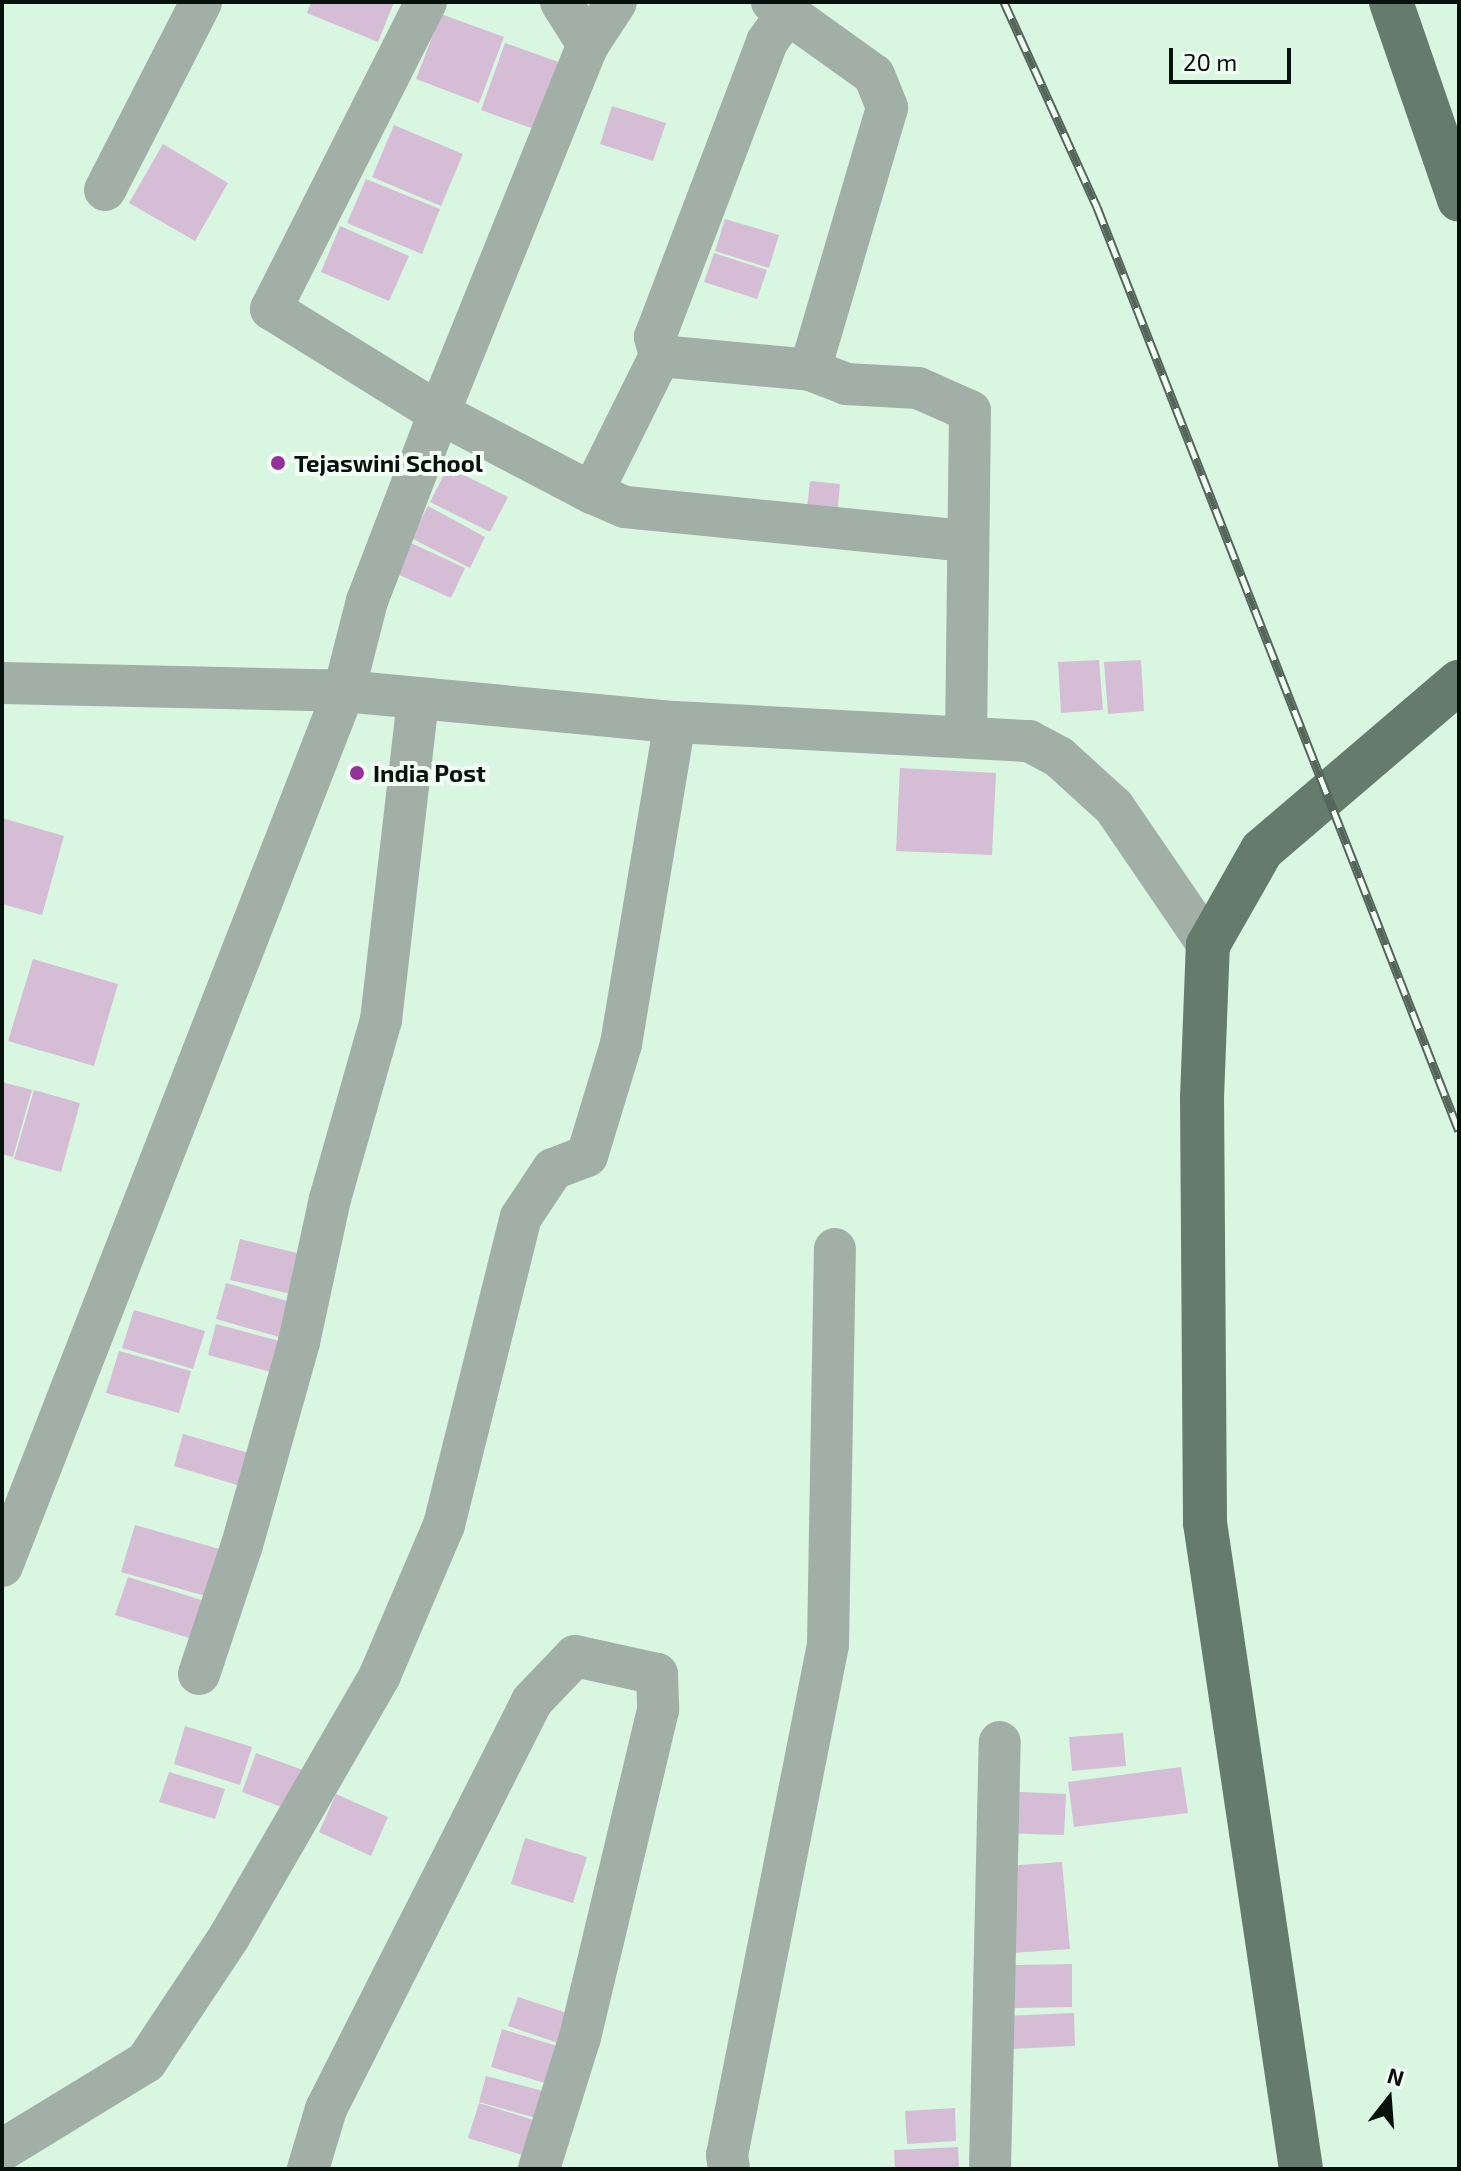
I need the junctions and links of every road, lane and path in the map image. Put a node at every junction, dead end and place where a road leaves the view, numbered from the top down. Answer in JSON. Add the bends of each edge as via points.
{"nodes":[{"id":1,"x":201,"y":2,"type":"edge"},
{"id":2,"x":426,"y":2,"type":"edge"},
{"id":3,"x":561,"y":2,"type":"edge"},
{"id":4,"x":616,"y":2,"type":"edge"},
{"id":5,"x":1391,"y":2,"type":"edge"},
{"id":6,"x":779,"y":9,"type":"edge"},
{"id":7,"x":588,"y":45,"type":"junction"},
{"id":8,"x":105,"y":190,"type":"dead end"},
{"id":9,"x":1459,"y":200,"type":"edge"},
{"id":10,"x":660,"y":356,"type":"junction"},
{"id":11,"x":810,"y":370,"type":"junction"},
{"id":12,"x":439,"y":413,"type":"junction"},
{"id":13,"x":592,"y":493,"type":"junction"},
{"id":14,"x":967,"y":541,"type":"junction"},
{"id":15,"x":1459,"y":682,"type":"edge"},
{"id":16,"x":2,"y":683,"type":"edge"},
{"id":17,"x":344,"y":691,"type":"junction"},
{"id":18,"x":418,"y":698,"type":"junction"},
{"id":19,"x":675,"y":722,"type":"junction"},
{"id":20,"x":966,"y":737,"type":"junction"},
{"id":21,"x":1208,"y":945,"type":"junction"},
{"id":22,"x":835,"y":1249,"type":"dead end"},
{"id":23,"x":2,"y":1566,"type":"edge"},
{"id":24,"x":199,"y":1674,"type":"dead end"},
{"id":25,"x":1000,"y":1742,"type":"dead end"},
{"id":26,"x":2,"y":2150,"type":"edge"},
{"id":27,"x":308,"y":2169,"type":"edge"},
{"id":28,"x":539,"y":2169,"type":"edge"},
{"id":29,"x":729,"y":2169,"type":"edge"},
{"id":30,"x":990,"y":2169,"type":"edge"},
{"id":31,"x":1301,"y":2169,"type":"edge"}],
"edges":[{"from":1,"to":8,"type":"street"},
{"from":2,"to":12,"type":"street","via":[[271,309]]},
{"from":3,"to":7,"type":"street"},
{"from":4,"to":7,"type":"street"},
{"from":5,"to":9,"type":"main road"},
{"from":6,"to":10,"type":"street","via":[[655,337]]},
{"from":6,"to":11,"type":"street","via":[[874,75],[887,108]]},
{"from":7,"to":12,"type":"street"},
{"from":10,"to":11,"type":"street"},
{"from":10,"to":13,"type":"street"},
{"from":11,"to":14,"type":"street","via":[[846,384],[918,388],[970,411]]},
{"from":12,"to":13,"type":"street"},
{"from":12,"to":17,"type":"street","via":[[367,601]]},
{"from":13,"to":14,"type":"street","via":[[625,507]]},
{"from":14,"to":20,"type":"street"},
{"from":15,"to":21,"type":"main road","via":[[1262,850]]},
{"from":16,"to":17,"type":"street"},
{"from":17,"to":18,"type":"street"},
{"from":17,"to":23,"type":"street"},
{"from":18,"to":19,"type":"street"},
{"from":18,"to":24,"type":"street","via":[[381,1020],[330,1199],[287,1385]]},
{"from":19,"to":20,"type":"street"},
{"from":19,"to":26,"type":"street","via":[[621,1044],[587,1156],[553,1169],[521,1217],[444,1525],[380,1675],[229,1937],[146,2062]]},
{"from":20,"to":21,"type":"street","via":[[1029,741],[1059,757],[1114,807]]},
{"from":21,"to":31,"type":"main road","via":[[1202,1098],[1205,1523]]},
{"from":22,"to":29,"type":"street","via":[[828,1645],[727,2155]]},
{"from":25,"to":30,"type":"street"},
{"from":27,"to":28,"type":"street","via":[[326,2109],[532,1701],[575,1656],[657,1674],[658,1710],[580,2037]]}]}
